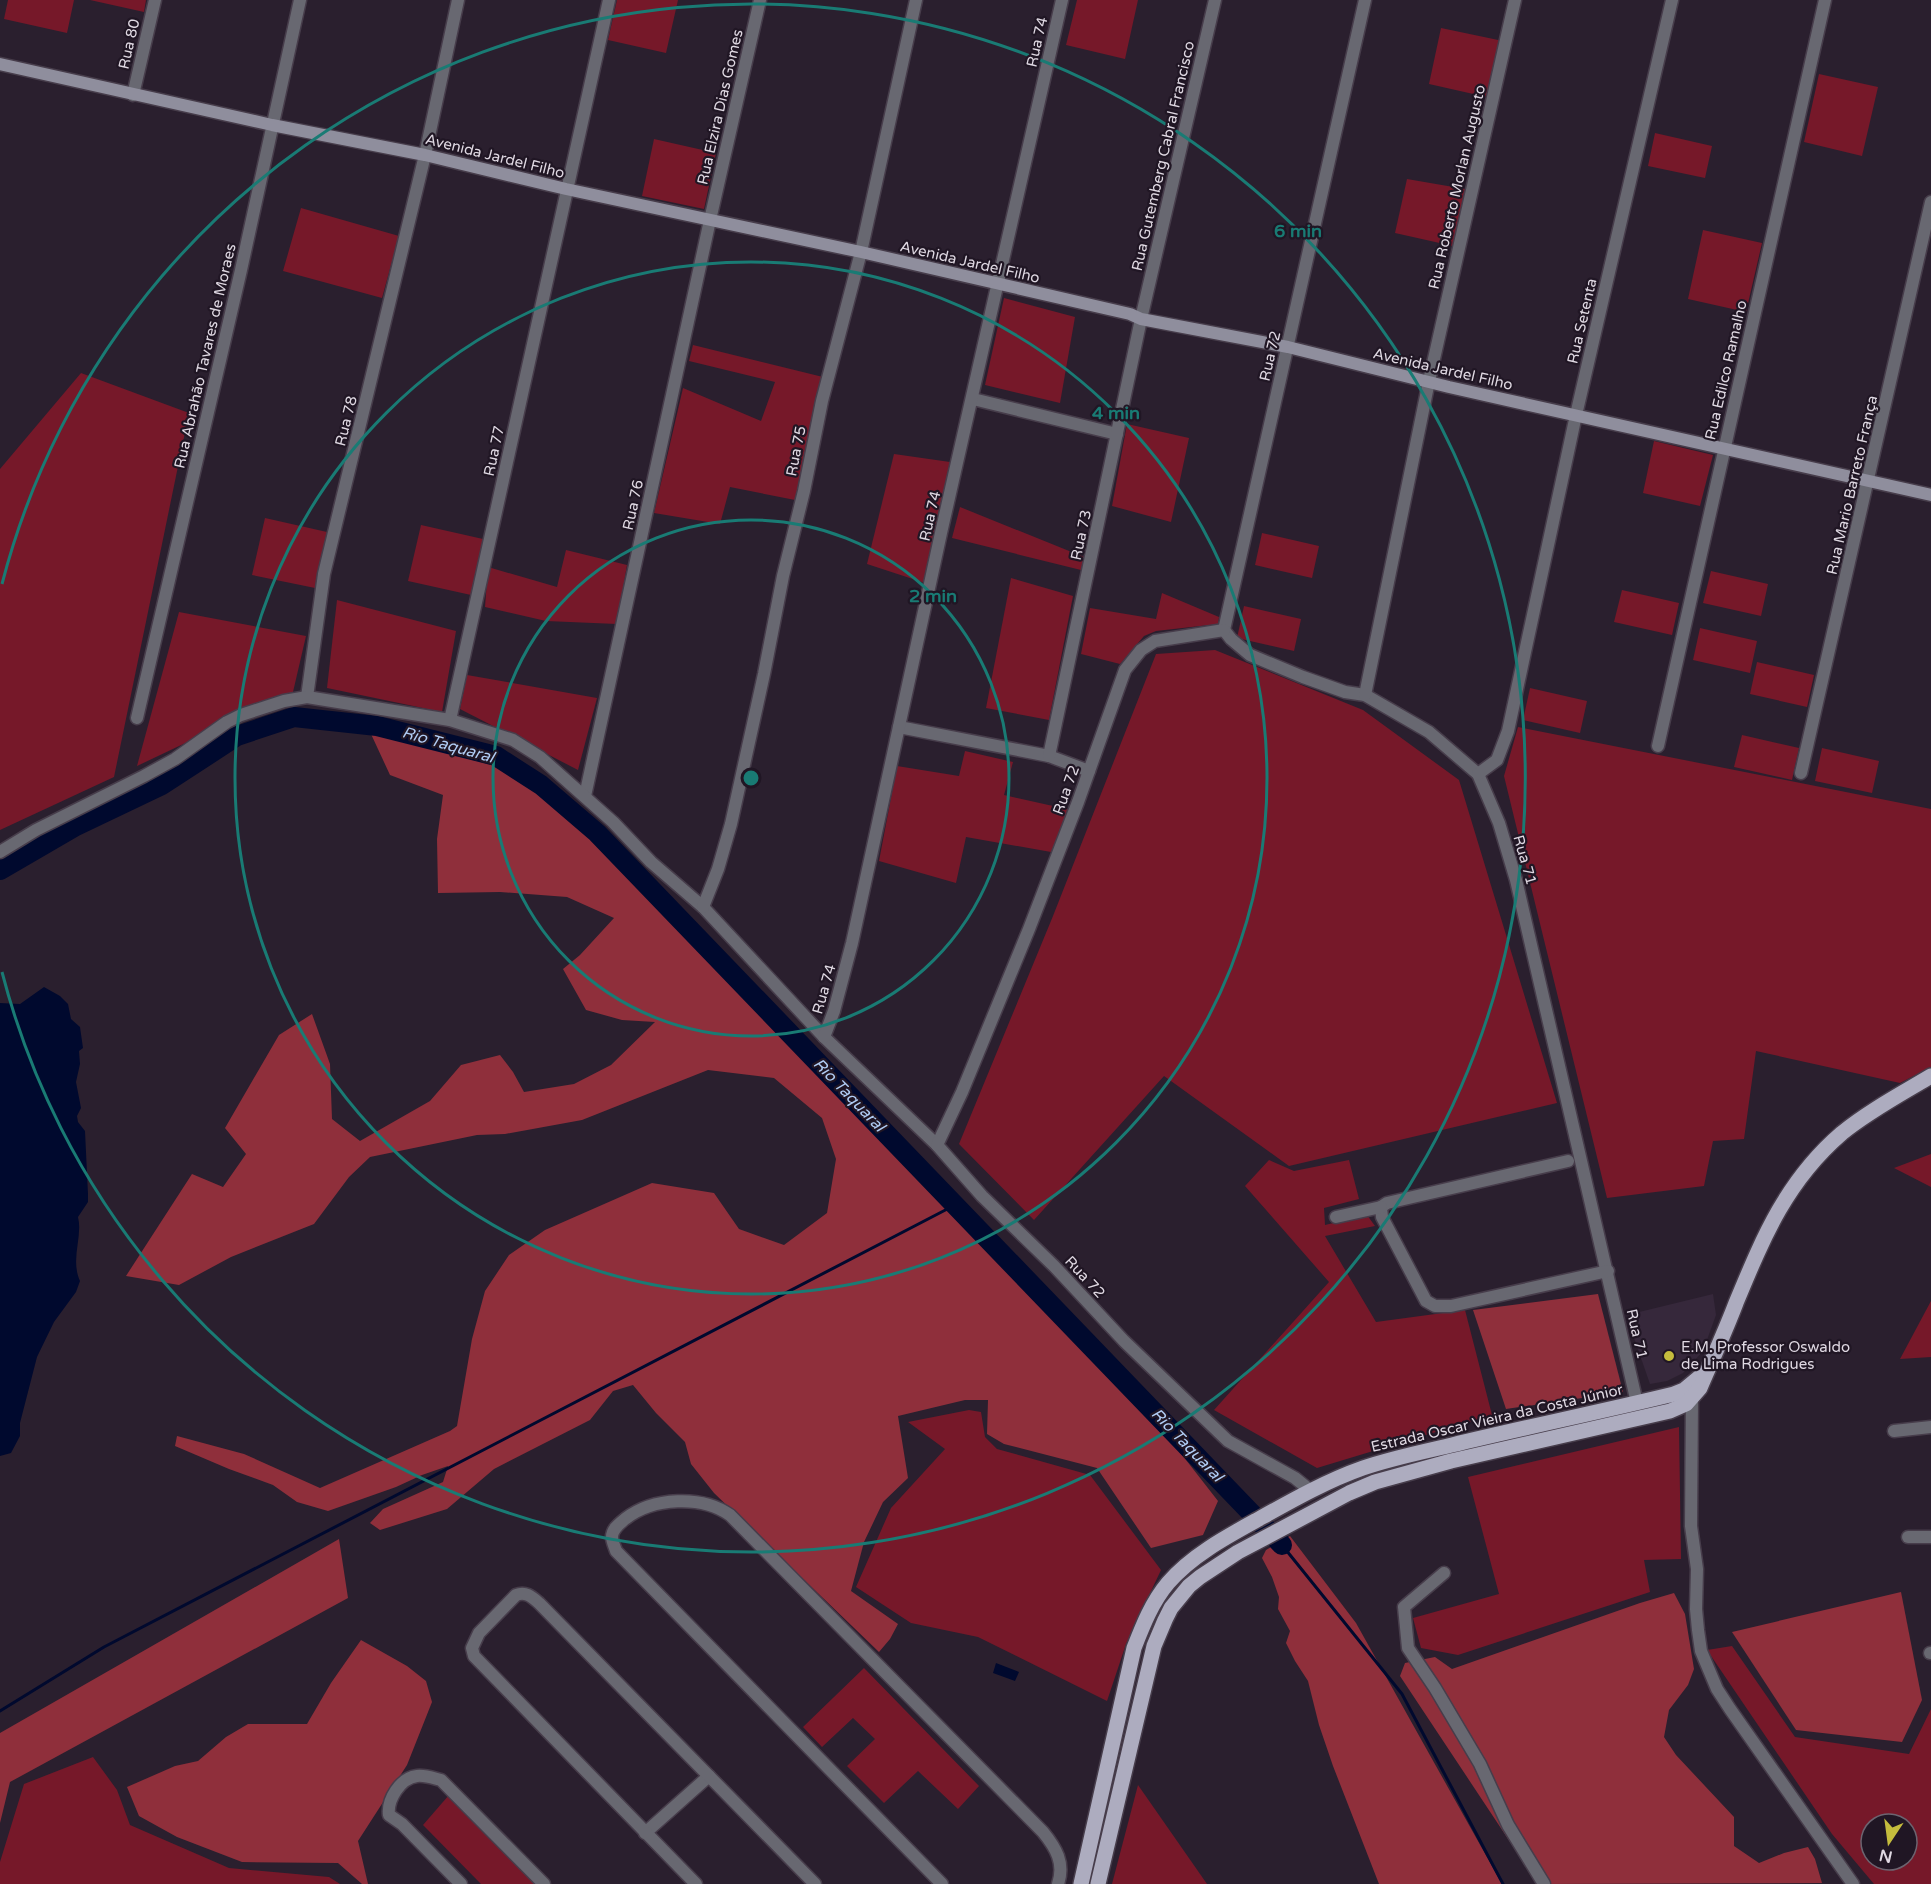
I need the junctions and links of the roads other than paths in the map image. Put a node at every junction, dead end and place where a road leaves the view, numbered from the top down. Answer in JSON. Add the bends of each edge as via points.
{"nodes":[{"id":1,"x":154,"y":0,"type":"edge"},
{"id":2,"x":300,"y":0,"type":"edge"},
{"id":3,"x":458,"y":0,"type":"edge"},
{"id":4,"x":609,"y":0,"type":"edge"},
{"id":5,"x":760,"y":0,"type":"edge"},
{"id":6,"x":916,"y":0,"type":"edge"},
{"id":7,"x":1062,"y":0,"type":"edge"},
{"id":8,"x":1215,"y":0,"type":"edge"},
{"id":9,"x":1365,"y":0,"type":"edge"},
{"id":10,"x":1515,"y":0,"type":"edge"},
{"id":11,"x":1672,"y":0,"type":"edge"},
{"id":12,"x":1825,"y":0,"type":"edge"},
{"id":13,"x":0,"y":64,"type":"edge"},
{"id":14,"x":134,"y":95,"type":"junction"},
{"id":15,"x":272,"y":125,"type":"junction"},
{"id":16,"x":425,"y":154,"type":"junction"},
{"id":17,"x":566,"y":189,"type":"junction"},
{"id":18,"x":1931,"y":202,"type":"edge"},
{"id":19,"x":710,"y":220,"type":"junction"},
{"id":20,"x":861,"y":252,"type":"junction"},
{"id":21,"x":998,"y":285,"type":"junction"},
{"id":22,"x":1142,"y":319,"type":"junction"},
{"id":23,"x":1288,"y":347,"type":"junction"},
{"id":24,"x":1429,"y":381,"type":"junction"},
{"id":25,"x":973,"y":399,"type":"junction"},
{"id":26,"x":1576,"y":415,"type":"junction"},
{"id":27,"x":1118,"y":434,"type":"junction"},
{"id":28,"x":1724,"y":449,"type":"junction"},
{"id":29,"x":1869,"y":481,"type":"junction"},
{"id":30,"x":1931,"y":495,"type":"edge"},
{"id":31,"x":1224,"y":630,"type":"junction"},
{"id":32,"x":1365,"y":694,"type":"junction"},
{"id":33,"x":307,"y":697,"type":"junction"},
{"id":34,"x":137,"y":718,"type":"dead end"},
{"id":35,"x":450,"y":720,"type":"junction"},
{"id":36,"x":899,"y":727,"type":"junction"},
{"id":37,"x":1658,"y":746,"type":"dead end"},
{"id":38,"x":1049,"y":756,"type":"junction"},
{"id":39,"x":1089,"y":771,"type":"junction"},
{"id":40,"x":1801,"y":773,"type":"dead end"},
{"id":41,"x":1478,"y":774,"type":"junction"},
{"id":42,"x":585,"y":796,"type":"junction"},
{"id":43,"x":0,"y":852,"type":"edge"},
{"id":44,"x":703,"y":907,"type":"junction"},
{"id":45,"x":824,"y":1037,"type":"junction"},
{"id":46,"x":1931,"y":1076,"type":"edge"},
{"id":47,"x":937,"y":1145,"type":"junction"},
{"id":48,"x":1568,"y":1161,"type":"dead end"},
{"id":49,"x":1381,"y":1207,"type":"junction"},
{"id":50,"x":1336,"y":1217,"type":"dead end"},
{"id":51,"x":1608,"y":1271,"type":"junction"},
{"id":52,"x":1706,"y":1371,"type":"junction"},
{"id":53,"x":1692,"y":1398,"type":"junction"},
{"id":54,"x":1638,"y":1403,"type":"junction"},
{"id":55,"x":1931,"y":1426,"type":"edge"},
{"id":56,"x":1894,"y":1431,"type":"dead end"},
{"id":57,"x":1311,"y":1491,"type":"junction"},
{"id":58,"x":1908,"y":1537,"type":"dead end"},
{"id":59,"x":1931,"y":1537,"type":"edge"},
{"id":60,"x":1444,"y":1573,"type":"dead end"},
{"id":61,"x":709,"y":1776,"type":"junction"},
{"id":62,"x":645,"y":1833,"type":"junction"},
{"id":63,"x":461,"y":1884,"type":"edge"},
{"id":64,"x":544,"y":1884,"type":"edge"},
{"id":65,"x":696,"y":1884,"type":"edge"},
{"id":66,"x":815,"y":1884,"type":"edge"},
{"id":67,"x":942,"y":1884,"type":"edge"},
{"id":68,"x":1058,"y":1884,"type":"edge"},
{"id":69,"x":1081,"y":1884,"type":"edge"},
{"id":70,"x":1098,"y":1884,"type":"edge"},
{"id":71,"x":1544,"y":1884,"type":"edge"},
{"id":72,"x":1853,"y":1884,"type":"edge"}],
"edges":[{"from":1,"to":14,"type":"street","name":"Rua 80"},
{"from":2,"to":15,"type":"street","name":"Rua Abrahão Tavares de Moraes"},
{"from":3,"to":16,"type":"street","name":"Rua 78"},
{"from":4,"to":17,"type":"street","name":"Rua 77"},
{"from":5,"to":19,"type":"street","name":"Rua Elzira Dias Gomes"},
{"from":6,"to":20,"type":"street","name":"Rua 75"},
{"from":7,"to":21,"type":"street","name":"Rua 74"},
{"from":8,"to":22,"type":"street","name":"Rua Gutemberg Cabral Francisco"},
{"from":9,"to":23,"type":"street","name":"Rua 72"},
{"from":10,"to":24,"type":"street","name":"Rua Roberto Morlan Augusto"},
{"from":11,"to":26,"type":"street","name":"Rua Setenta"},
{"from":12,"to":28,"type":"street","name":"Rua Edilco Ramalho"},
{"from":13,"to":14,"type":"main road","name":"Avenida Jardel Filho"},
{"from":14,"to":15,"type":"main road","name":"Avenida Jardel Filho"},
{"from":15,"to":16,"type":"main road","name":"Avenida Jardel Filho"},
{"from":15,"to":34,"type":"street","name":"Rua Abrahão Tavares de Moraes"},
{"from":16,"to":17,"type":"main road","name":"Avenida Jardel Filho"},
{"from":16,"to":33,"type":"street","name":"Rua 78","via":[[324,574]]},
{"from":17,"to":19,"type":"main road","name":"Avenida Jardel Filho"},
{"from":17,"to":35,"type":"street","name":"Rua 77"},
{"from":18,"to":29,"type":"street","name":"Rua Mario Barreto França"},
{"from":19,"to":20,"type":"main road","name":"Avenida Jardel Filho"},
{"from":19,"to":42,"type":"street","name":"Rua 76"},
{"from":20,"to":21,"type":"main road","name":"Avenida Jardel Filho"},
{"from":20,"to":44,"type":"street","name":"Rua 75","via":[[822,401],[731,824]]},
{"from":21,"to":22,"type":"main road","name":"Avenida Jardel Filho"},
{"from":21,"to":25,"type":"street","name":"Rua 74"},
{"from":22,"to":23,"type":"main road","name":"Avenida Jardel Filho"},
{"from":22,"to":27,"type":"street","name":"Rua 73"},
{"from":23,"to":24,"type":"main road","name":"Avenida Jardel Filho"},
{"from":23,"to":31,"type":"street","name":"Rua 72"},
{"from":24,"to":26,"type":"main road","name":"Avenida Jardel Filho"},
{"from":24,"to":32,"type":"street"},
{"from":25,"to":27,"type":"street"},
{"from":25,"to":36,"type":"street","name":"Rua 74"},
{"from":26,"to":28,"type":"main road","name":"Avenida Jardel Filho"},
{"from":26,"to":41,"type":"street","name":"Rua Setenta","via":[[1508,731],[1497,760]]},
{"from":27,"to":38,"type":"street","name":"Rua 73"},
{"from":28,"to":29,"type":"main road","name":"Avenida Jardel Filho"},
{"from":28,"to":37,"type":"street","name":"Rua Edilco Ramalho"},
{"from":29,"to":30,"type":"main road","name":"Avenida Jardel Filho"},
{"from":29,"to":40,"type":"street","name":"Rua Mario Barreto França"},
{"from":31,"to":32,"type":"street","via":[[1250,655],[1345,692]]},
{"from":31,"to":39,"type":"street","name":"Rua 72","via":[[1155,641],[1133,657]]},
{"from":32,"to":41,"type":"street","name":"Rua 71","via":[[1429,732]]},
{"from":33,"to":35,"type":"street"},
{"from":33,"to":43,"type":"street","via":[[227,722],[155,771]]},
{"from":35,"to":42,"type":"street","via":[[490,731],[528,748]]},
{"from":36,"to":38,"type":"street"},
{"from":36,"to":45,"type":"street","name":"Rua 74","via":[[852,943]]},
{"from":38,"to":39,"type":"street"},
{"from":39,"to":47,"type":"street","name":"Rua 72","via":[[1000,1002]]},
{"from":41,"to":51,"type":"street","name":"Rua 71","via":[[1499,823],[1516,880]]},
{"from":42,"to":44,"type":"street"},
{"from":44,"to":45,"type":"street"},
{"from":45,"to":47,"type":"street"},
{"from":46,"to":52,"type":"main road","name":"Estrada Oscar Vieira da Costa Júnior","via":[[1842,1134],[1793,1187],[1760,1244]]},
{"from":47,"to":57,"type":"street","name":"Rua 72","via":[[1124,1341],[1228,1441]]},
{"from":48,"to":49,"type":"street"},
{"from":49,"to":50,"type":"street"},
{"from":49,"to":51,"type":"street","via":[[1382,1217],[1426,1301],[1435,1306],[1451,1306]]},
{"from":51,"to":54,"type":"street","name":"Rua 71"},
{"from":52,"to":53,"type":"main road","name":"Estrada Oscar Vieira da Costa Júnior"},
{"from":52,"to":54,"type":"main road","name":"Estrada Oscar Vieira da Costa Júnior","via":[[1680,1392]]},
{"from":53,"to":70,"type":"main road","name":"Estrada Oscar Vieira da Costa Júnior","via":[[1670,1411],[1383,1479],[1349,1493],[1212,1567],[1180,1596],[1165,1620],[1149,1663]]},
{"from":53,"to":72,"type":"street","via":[[1691,1526],[1701,1651],[1730,1709]]},
{"from":54,"to":57,"type":"main road","name":"Estrada Oscar Vieira da Costa Júnior","via":[[1402,1457]]},
{"from":55,"to":56,"type":"street"},
{"from":57,"to":69,"type":"main road","name":"Estrada Oscar Vieira da Costa Júnior","via":[[1197,1557],[1180,1570],[1155,1602],[1134,1648]]},
{"from":58,"to":59,"type":"street"},
{"from":60,"to":71,"type":"street","via":[[1404,1607],[1408,1648],[1480,1764],[1508,1826]]},
{"from":61,"to":62,"type":"street"},
{"from":61,"to":62,"type":"street","via":[[531,1595],[516,1595],[478,1633],[472,1648],[474,1656]]},
{"from":61,"to":66,"type":"street"},
{"from":62,"to":65,"type":"street"},
{"from":63,"to":64,"type":"street","via":[[389,1815],[390,1800],[410,1777],[441,1780]]},
{"from":67,"to":68,"type":"street","via":[[616,1551],[612,1539],[616,1527],[653,1504],[711,1505],[730,1515],[1043,1832],[1059,1859]]}]}
